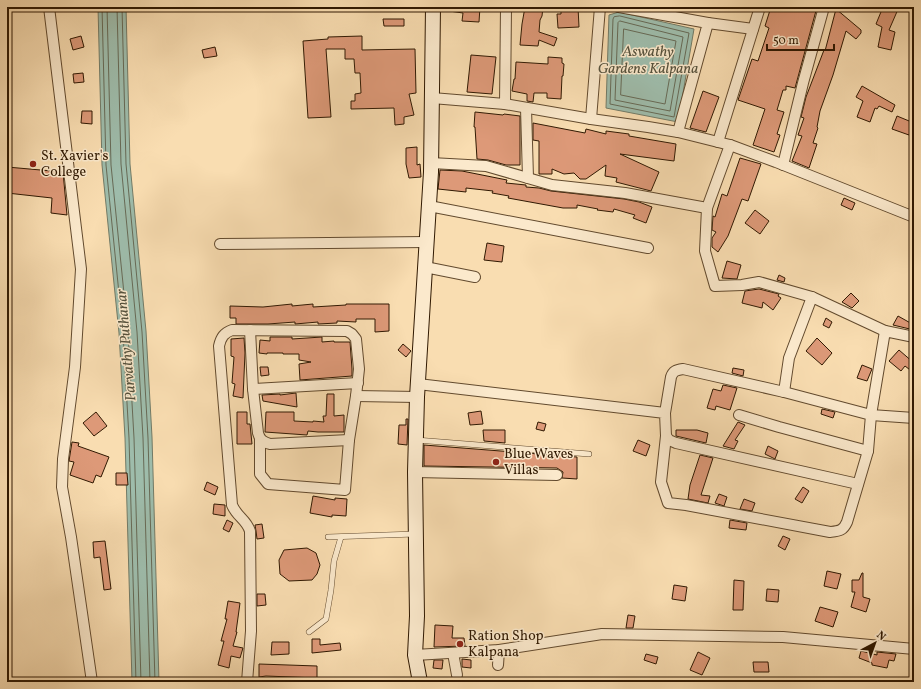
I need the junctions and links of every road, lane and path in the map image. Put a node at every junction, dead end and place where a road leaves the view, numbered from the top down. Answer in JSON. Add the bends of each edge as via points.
{"nodes":[{"id":1,"x":49,"y":7,"type":"edge"},
{"id":2,"x":433,"y":7,"type":"edge"},
{"id":3,"x":506,"y":7,"type":"edge"},
{"id":4,"x":600,"y":7,"type":"edge"},
{"id":5,"x":619,"y":7,"type":"edge"},
{"id":6,"x":760,"y":7,"type":"edge"},
{"id":7,"x":824,"y":7,"type":"edge"},
{"id":8,"x":708,"y":23,"type":"junction"},
{"id":9,"x":753,"y":29,"type":"junction"},
{"id":10,"x":432,"y":98,"type":"junction"},
{"id":11,"x":505,"y":104,"type":"junction"},
{"id":12,"x":526,"y":108,"type":"junction"},
{"id":13,"x":591,"y":119,"type":"junction"},
{"id":14,"x":678,"y":132,"type":"junction"},
{"id":15,"x":718,"y":142,"type":"junction"},
{"id":16,"x":730,"y":145,"type":"junction"},
{"id":17,"x":431,"y":163,"type":"junction"},
{"id":18,"x":783,"y":165,"type":"junction"},
{"id":19,"x":528,"y":178,"type":"junction"},
{"id":20,"x":429,"y":206,"type":"junction"},
{"id":21,"x":706,"y":208,"type":"junction"},
{"id":22,"x":914,"y":217,"type":"edge"},
{"id":23,"x":427,"y":242,"type":"junction"},
{"id":24,"x":220,"y":244,"type":"dead end"},
{"id":25,"x":648,"y":248,"type":"dead end"},
{"id":26,"x":425,"y":267,"type":"junction"},
{"id":27,"x":475,"y":277,"type":"dead end"},
{"id":28,"x":812,"y":297,"type":"junction"},
{"id":29,"x":250,"y":330,"type":"junction"},
{"id":30,"x":884,"y":331,"type":"junction"},
{"id":31,"x":914,"y":337,"type":"edge"},
{"id":32,"x":358,"y":383,"type":"junction"},
{"id":33,"x":253,"y":389,"type":"junction"},
{"id":34,"x":418,"y":391,"type":"junction"},
{"id":35,"x":784,"y":392,"type":"junction"},
{"id":36,"x":356,"y":396,"type":"junction"},
{"id":37,"x":665,"y":413,"type":"junction"},
{"id":38,"x":739,"y":415,"type":"dead end"},
{"id":39,"x":870,"y":415,"type":"junction"},
{"id":40,"x":914,"y":418,"type":"edge"},
{"id":41,"x":666,"y":436,"type":"junction"},
{"id":42,"x":260,"y":439,"type":"junction"},
{"id":43,"x":348,"y":440,"type":"junction"},
{"id":44,"x":416,"y":440,"type":"junction"},
{"id":45,"x":868,"y":451,"type":"junction"},
{"id":46,"x":589,"y":454,"type":"dead end"},
{"id":47,"x":414,"y":472,"type":"junction"},
{"id":48,"x":557,"y":475,"type":"dead end"},
{"id":49,"x":858,"y":484,"type":"junction"},
{"id":50,"x":416,"y":534,"type":"junction"},
{"id":51,"x":328,"y":537,"type":"dead end"},
{"id":52,"x":341,"y":537,"type":"junction"},
{"id":53,"x":309,"y":632,"type":"dead end"},
{"id":54,"x":914,"y":649,"type":"edge"},
{"id":55,"x":499,"y":650,"type":"junction"},
{"id":56,"x":453,"y":652,"type":"junction"},
{"id":57,"x":415,"y":655,"type":"junction"},
{"id":58,"x":498,"y":665,"type":"dead end"},
{"id":59,"x":457,"y":675,"type":"dead end"},
{"id":60,"x":92,"y":682,"type":"edge"},
{"id":61,"x":247,"y":682,"type":"edge"},
{"id":62,"x":420,"y":682,"type":"edge"}],
"edges":[{"from":1,"to":60,"type":"street","via":[[81,269],[75,367],[63,459],[62,487]]},
{"from":2,"to":10,"type":"street"},
{"from":3,"to":11,"type":"street"},
{"from":4,"to":13,"type":"street"},
{"from":5,"to":8,"type":"street"},
{"from":6,"to":9,"type":"street"},
{"from":7,"to":18,"type":"street"},
{"from":8,"to":9,"type":"street"},
{"from":8,"to":14,"type":"street"},
{"from":9,"to":15,"type":"street"},
{"from":10,"to":11,"type":"street"},
{"from":10,"to":17,"type":"street"},
{"from":11,"to":12,"type":"street"},
{"from":12,"to":13,"type":"street"},
{"from":12,"to":19,"type":"street"},
{"from":13,"to":14,"type":"street"},
{"from":14,"to":15,"type":"street"},
{"from":15,"to":16,"type":"street"},
{"from":16,"to":18,"type":"street"},
{"from":16,"to":21,"type":"street"},
{"from":17,"to":19,"type":"street","via":[[486,166]]},
{"from":17,"to":20,"type":"street"},
{"from":18,"to":22,"type":"street"},
{"from":19,"to":21,"type":"street","via":[[552,185],[625,193]]},
{"from":20,"to":23,"type":"street"},
{"from":20,"to":25,"type":"street"},
{"from":21,"to":28,"type":"street","via":[[706,251],[715,286],[758,282]]},
{"from":23,"to":24,"type":"street"},
{"from":23,"to":26,"type":"street"},
{"from":26,"to":27,"type":"street"},
{"from":26,"to":34,"type":"street"},
{"from":28,"to":30,"type":"street"},
{"from":28,"to":35,"type":"street","via":[[790,358]]},
{"from":29,"to":32,"type":"street","via":[[347,331],[356,339]]},
{"from":29,"to":33,"type":"street"},
{"from":29,"to":61,"type":"street","via":[[226,332],[219,346],[232,505],[236,513],[248,523],[250,531],[251,631]]},
{"from":30,"to":31,"type":"street"},
{"from":30,"to":39,"type":"street"},
{"from":32,"to":33,"type":"street"},
{"from":32,"to":36,"type":"street"},
{"from":33,"to":42,"type":"street"},
{"from":34,"to":36,"type":"street"},
{"from":34,"to":37,"type":"street"},
{"from":34,"to":44,"type":"street"},
{"from":35,"to":37,"type":"street","via":[[683,369],[677,370],[670,377]]},
{"from":35,"to":39,"type":"street"},
{"from":36,"to":43,"type":"street"},
{"from":37,"to":41,"type":"street"},
{"from":38,"to":45,"type":"street"},
{"from":39,"to":40,"type":"street"},
{"from":39,"to":45,"type":"street"},
{"from":41,"to":49,"type":"street","via":[[676,443]]},
{"from":41,"to":49,"type":"street","via":[[661,482],[668,503],[830,532],[844,528]]},
{"from":42,"to":43,"type":"street","via":[[270,444]]},
{"from":42,"to":43,"type":"street","via":[[260,474],[268,484],[345,490]]},
{"from":44,"to":46,"type":"lane"},
{"from":44,"to":47,"type":"street"},
{"from":45,"to":49,"type":"street"},
{"from":47,"to":48,"type":"street"},
{"from":47,"to":50,"type":"street"},
{"from":50,"to":52,"type":"lane"},
{"from":50,"to":57,"type":"street"},
{"from":51,"to":52,"type":"lane"},
{"from":52,"to":53,"type":"lane","via":[[334,560],[326,619]]},
{"from":54,"to":55,"type":"street","via":[[783,637],[602,634]]},
{"from":55,"to":56,"type":"street"},
{"from":55,"to":58,"type":"street"},
{"from":56,"to":57,"type":"street"},
{"from":56,"to":59,"type":"street"},
{"from":57,"to":62,"type":"street"}]}
